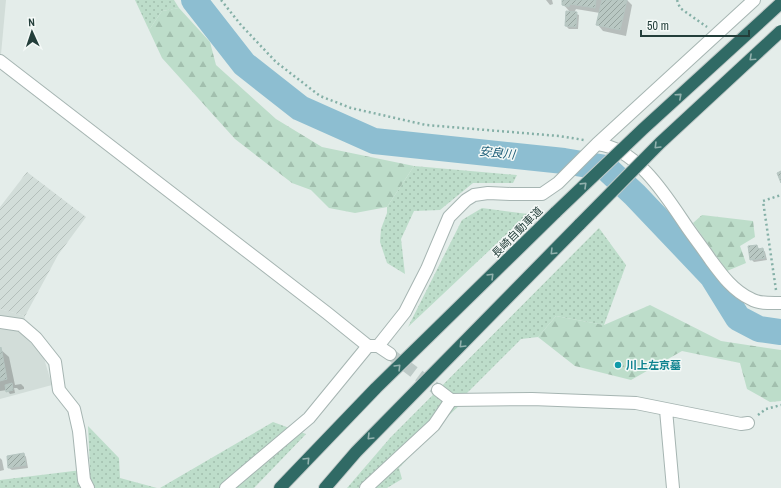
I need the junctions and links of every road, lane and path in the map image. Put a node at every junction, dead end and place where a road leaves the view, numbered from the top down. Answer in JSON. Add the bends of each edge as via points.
{"nodes":[{"id":1,"x":221,"y":0,"type":"edge"},
{"id":2,"x":677,"y":0,"type":"edge"},
{"id":3,"x":754,"y":0,"type":"edge"},
{"id":4,"x":781,"y":3,"type":"edge"},
{"id":5,"x":781,"y":31,"type":"edge"},
{"id":6,"x":717,"y":35,"type":"junction"},
{"id":7,"x":0,"y":61,"type":"edge"},
{"id":8,"x":597,"y":144,"type":"junction"},
{"id":9,"x":781,"y":195,"type":"edge"},
{"id":10,"x":779,"y":298,"type":"edge"},
{"id":11,"x":0,"y":322,"type":"edge"},
{"id":12,"x":373,"y":346,"type":"junction"},
{"id":13,"x":390,"y":354,"type":"tunnel mouth"},
{"id":14,"x":438,"y":390,"type":"tunnel mouth"},
{"id":15,"x":451,"y":400,"type":"junction"},
{"id":16,"x":781,"y":405,"type":"edge"},
{"id":17,"x":666,"y":410,"type":"junction"},
{"id":18,"x":748,"y":423,"type":"joint"},
{"id":19,"x":88,"y":488,"type":"edge"},
{"id":20,"x":226,"y":488,"type":"edge"},
{"id":21,"x":280,"y":488,"type":"edge"},
{"id":22,"x":325,"y":488,"type":"edge"},
{"id":23,"x":366,"y":488,"type":"edge"},
{"id":24,"x":673,"y":488,"type":"edge"}],
"edges":[{"from":1,"to":8,"type":"path","via":[[276,62],[320,96],[351,108],[426,125],[559,136]]},
{"from":2,"to":6,"type":"path","via":[[680,8]]},
{"from":3,"to":6,"type":"street"},
{"from":21,"to":4,"type":"highway","name":"長崎自動車道","one_way":true,"bridge":true,"via":[[376,388],[556,212]]},
{"from":5,"to":22,"type":"highway","one_way":true,"bridge":true,"via":[[660,143],[356,452]]},
{"from":6,"to":8,"type":"street"},
{"from":7,"to":12,"type":"street","via":[[321,309]]},
{"from":8,"to":10,"type":"street","via":[[608,145],[634,160],[647,173],[734,288],[751,300]]},
{"from":8,"to":12,"type":"street","via":[[558,183],[542,194],[488,193],[474,195],[466,200],[449,217],[405,312]]},
{"from":9,"to":10,"type":"path","via":[[763,201]]},
{"from":11,"to":19,"type":"street","via":[[21,325],[36,338],[55,362],[58,390],[74,409],[84,480]]},
{"from":12,"to":13,"type":"street"},
{"from":12,"to":20,"type":"street","via":[[309,418]]},
{"from":14,"to":15,"type":"street"},
{"from":15,"to":17,"type":"street","via":[[598,401],[636,403]]},
{"from":15,"to":23,"type":"street","via":[[434,425]]},
{"from":16,"to":18,"type":"path","via":[[766,409]]},
{"from":17,"to":18,"type":"street","via":[[741,424]]},
{"from":17,"to":24,"type":"street"}]}
